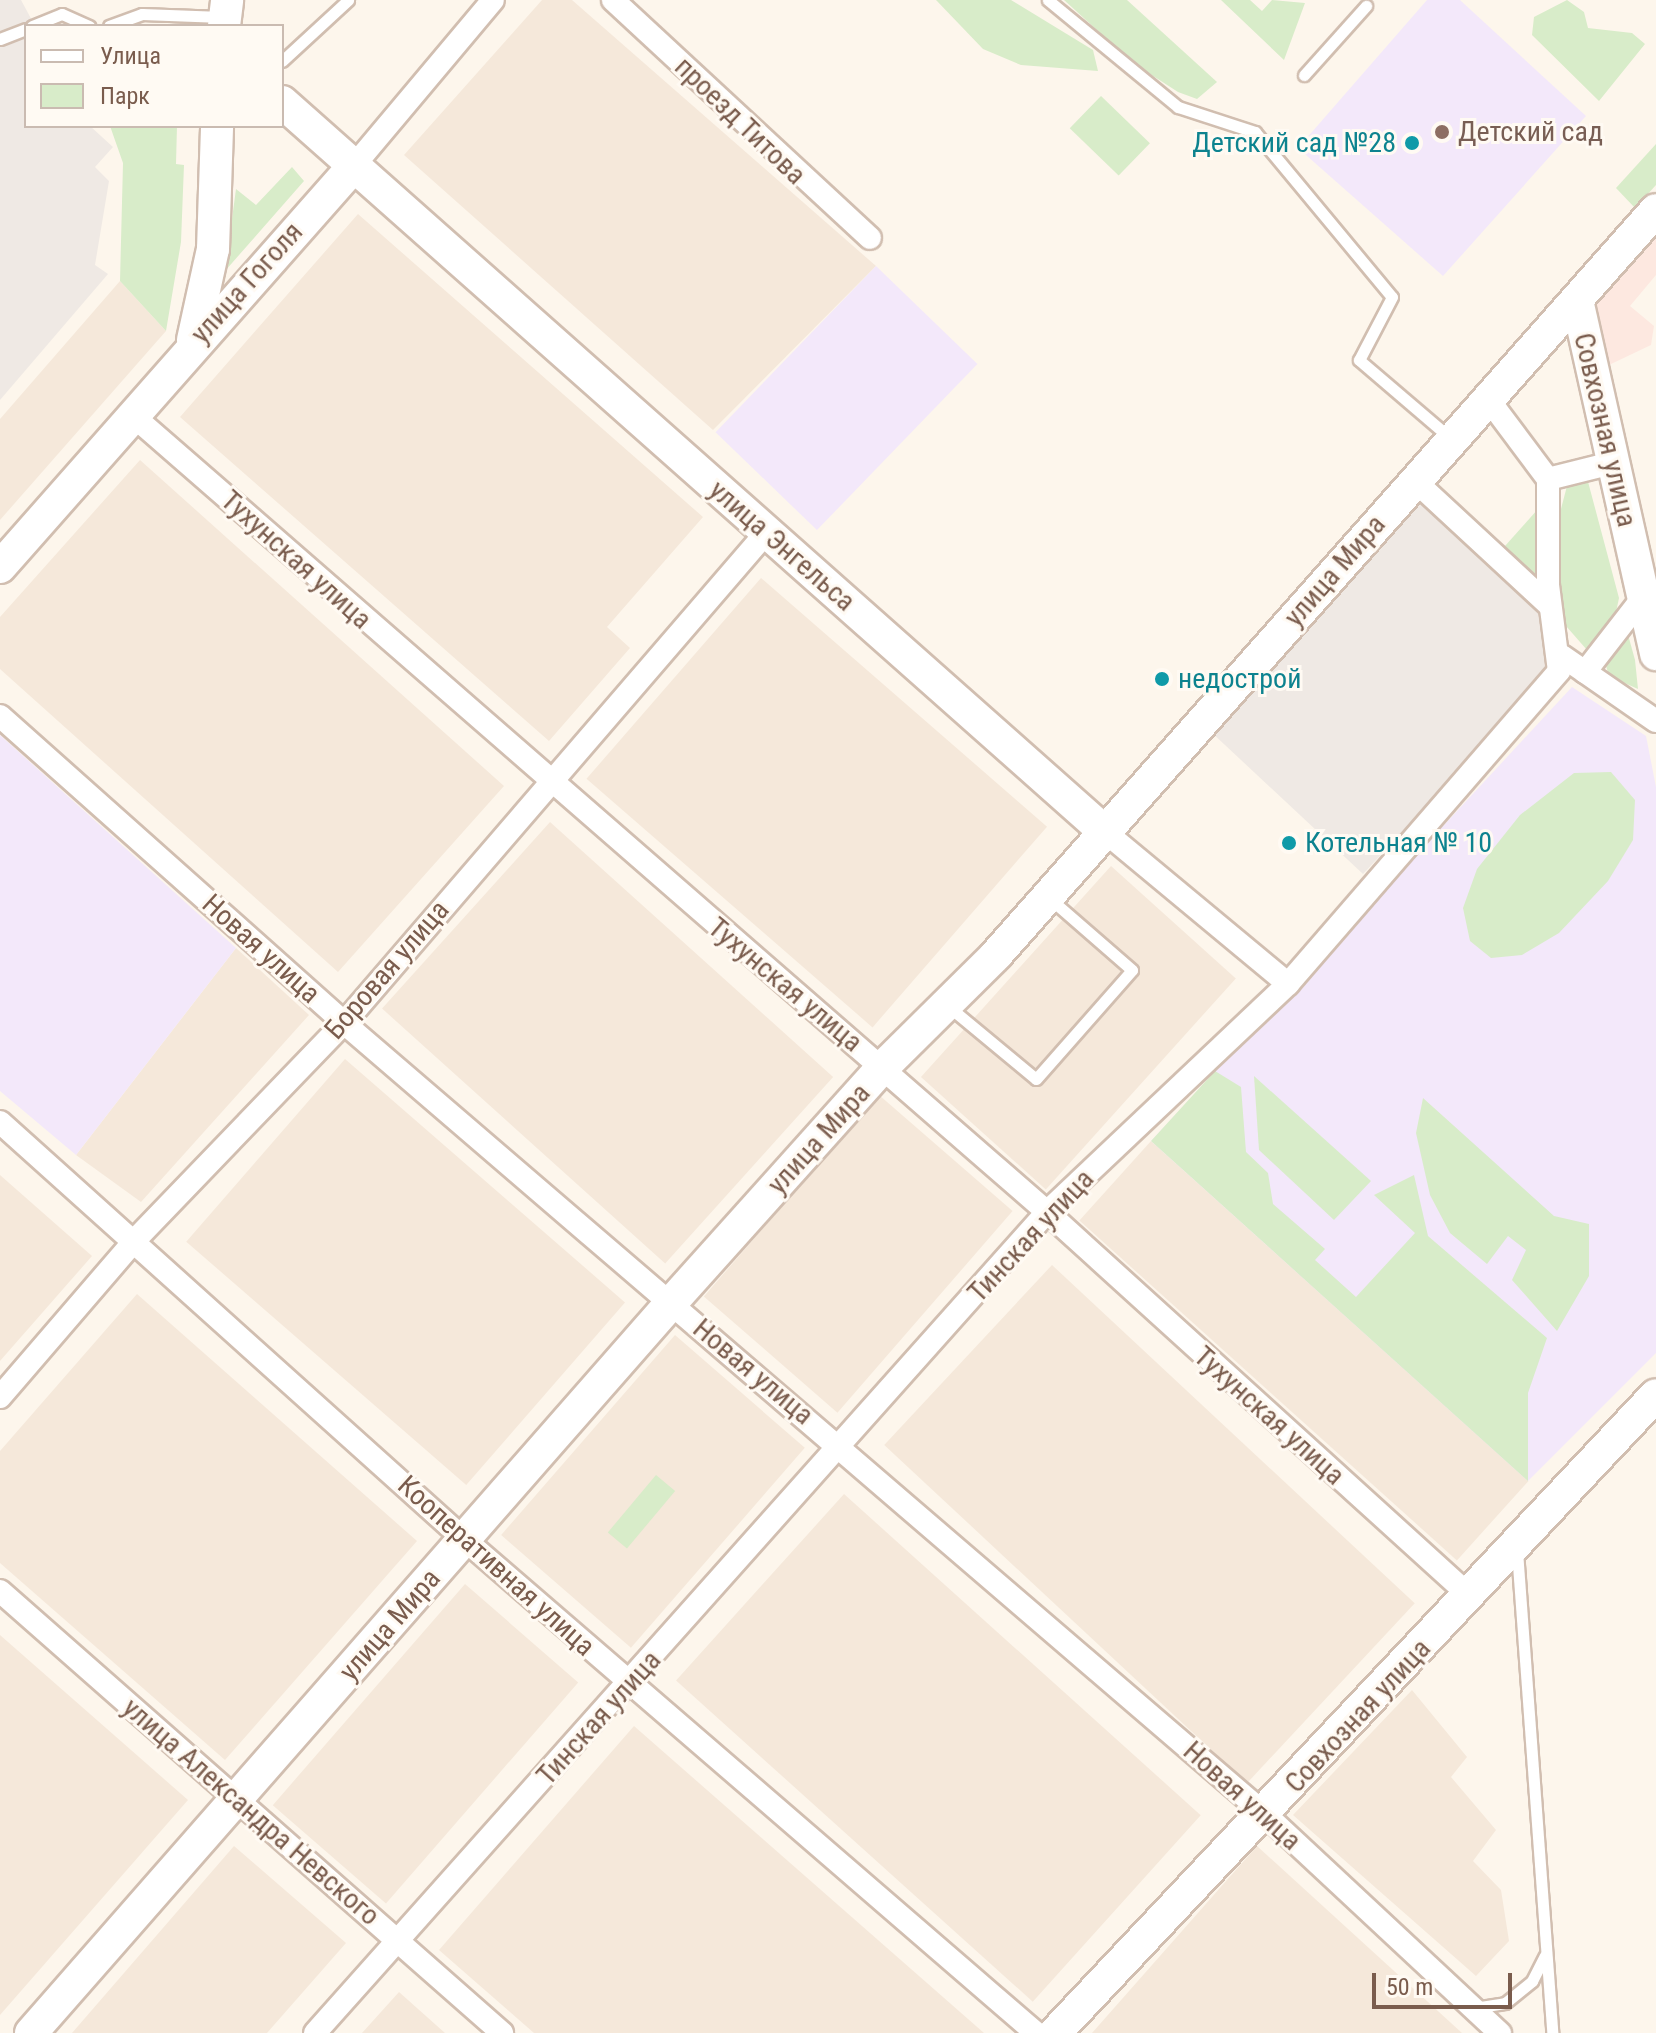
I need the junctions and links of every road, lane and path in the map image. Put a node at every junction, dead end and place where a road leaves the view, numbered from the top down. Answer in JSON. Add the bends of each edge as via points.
{"nodes":[{"id":1,"x":348,"y":0,"type":"edge"},
{"id":2,"x":493,"y":0,"type":"edge"},
{"id":3,"x":613,"y":0,"type":"edge"},
{"id":4,"x":1048,"y":0,"type":"edge"},
{"id":5,"x":1366,"y":6,"type":"dead end"},
{"id":6,"x":226,"y":15,"type":"edge"},
{"id":7,"x":37,"y":24,"type":"edge"},
{"id":8,"x":84,"y":24,"type":"edge"},
{"id":9,"x":114,"y":24,"type":"edge"},
{"id":10,"x":24,"y":30,"type":"edge"},
{"id":11,"x":0,"y":39,"type":"edge"},
{"id":12,"x":284,"y":59,"type":"edge"},
{"id":13,"x":1304,"y":75,"type":"dead end"},
{"id":14,"x":284,"y":104,"type":"edge"},
{"id":15,"x":217,"y":128,"type":"edge"},
{"id":16,"x":352,"y":168,"type":"junction"},
{"id":17,"x":1656,"y":210,"type":"edge"},
{"id":18,"x":870,"y":238,"type":"dead end"},
{"id":19,"x":1577,"y":300,"type":"junction"},
{"id":20,"x":193,"y":343,"type":"junction"},
{"id":21,"x":1486,"y":396,"type":"junction"},
{"id":22,"x":131,"y":414,"type":"junction"},
{"id":23,"x":1449,"y":437,"type":"junction"},
{"id":24,"x":1612,"y":463,"type":"junction"},
{"id":25,"x":1548,"y":479,"type":"junction"},
{"id":26,"x":1414,"y":480,"type":"junction"},
{"id":27,"x":765,"y":534,"type":"junction"},
{"id":28,"x":0,"y":567,"type":"edge"},
{"id":29,"x":1644,"y":596,"type":"junction"},
{"id":30,"x":1550,"y":606,"type":"junction"},
{"id":31,"x":1656,"y":654,"type":"edge"},
{"id":32,"x":1562,"y":656,"type":"junction"},
{"id":33,"x":1585,"y":672,"type":"junction"},
{"id":34,"x":0,"y":716,"type":"edge"},
{"id":35,"x":1656,"y":721,"type":"edge"},
{"id":36,"x":548,"y":783,"type":"junction"},
{"id":37,"x":1104,"y":831,"type":"junction"},
{"id":38,"x":1048,"y":897,"type":"junction"},
{"id":39,"x":1288,"y":984,"type":"junction"},
{"id":40,"x":948,"y":1006,"type":"junction"},
{"id":41,"x":344,"y":1023,"type":"junction"},
{"id":42,"x":882,"y":1068,"type":"junction"},
{"id":43,"x":0,"y":1122,"type":"edge"},
{"id":44,"x":1047,"y":1212,"type":"junction"},
{"id":45,"x":135,"y":1240,"type":"junction"},
{"id":46,"x":671,"y":1303,"type":"junction"},
{"id":47,"x":1656,"y":1395,"type":"edge"},
{"id":48,"x":0,"y":1397,"type":"edge"},
{"id":49,"x":844,"y":1448,"type":"junction"},
{"id":50,"x":464,"y":1539,"type":"junction"},
{"id":51,"x":1516,"y":1544,"type":"junction"},
{"id":52,"x":0,"y":1591,"type":"edge"},
{"id":53,"x":1469,"y":1595,"type":"junction"},
{"id":54,"x":630,"y":1684,"type":"junction"},
{"id":55,"x":239,"y":1801,"type":"junction"},
{"id":56,"x":1266,"y":1815,"type":"junction"},
{"id":57,"x":396,"y":1940,"type":"junction"},
{"id":58,"x":1546,"y":1954,"type":"junction"},
{"id":59,"x":1473,"y":2008,"type":"junction"},
{"id":60,"x":31,"y":2033,"type":"edge"},
{"id":61,"x":315,"y":2033,"type":"edge"},
{"id":62,"x":502,"y":2033,"type":"edge"},
{"id":63,"x":1036,"y":2033,"type":"edge"},
{"id":64,"x":1055,"y":2033,"type":"edge"},
{"id":65,"x":1500,"y":2033,"type":"edge"},
{"id":66,"x":1552,"y":2033,"type":"edge"}],
"edges":[{"from":1,"to":12,"type":"lane"},
{"from":2,"to":16,"type":"street","name":"улица Гоголя"},
{"from":3,"to":18,"type":"street","name":"проезд Титова"},
{"from":4,"to":23,"type":"lane","via":[[1178,107],[1255,132],[1392,297],[1359,360]]},
{"from":5,"to":13,"type":"lane"},
{"from":6,"to":9,"type":"lane","via":[[142,14]]},
{"from":7,"to":8,"type":"lane","via":[[62,14]]},
{"from":10,"to":11,"type":"lane"},
{"from":14,"to":16,"type":"main road","name":"улица Энгельса"},
{"from":15,"to":20,"type":"main road","via":[[213,249]]},
{"from":16,"to":20,"type":"main road","name":"улица Гоголя"},
{"from":16,"to":27,"type":"main road","name":"улица Энгельса"},
{"from":17,"to":19,"type":"main road","name":"улица Мира"},
{"from":19,"to":21,"type":"main road","name":"улица Мира"},
{"from":19,"to":24,"type":"main road","name":"Совхозная улица"},
{"from":20,"to":22,"type":"main road","name":"улица Гоголя"},
{"from":21,"to":23,"type":"main road","name":"улица Мира"},
{"from":21,"to":25,"type":"street"},
{"from":22,"to":28,"type":"main road","name":"улица Гоголя"},
{"from":22,"to":36,"type":"street","name":"Тухунская улица"},
{"from":23,"to":26,"type":"main road","name":"улица Мира"},
{"from":24,"to":25,"type":"street"},
{"from":24,"to":29,"type":"main road","name":"Совхозная улица"},
{"from":25,"to":30,"type":"street"},
{"from":26,"to":30,"type":"street"},
{"from":26,"to":37,"type":"main road","name":"улица Мира"},
{"from":27,"to":36,"type":"street","name":"Боровая улица"},
{"from":27,"to":37,"type":"main road","name":"улица Энгельса"},
{"from":29,"to":31,"type":"main road","name":"Совхозная улица"},
{"from":29,"to":33,"type":"street"},
{"from":30,"to":32,"type":"street"},
{"from":32,"to":33,"type":"street"},
{"from":32,"to":39,"type":"street","name":"Тинская улица","via":[[1539,698]]},
{"from":33,"to":35,"type":"street"},
{"from":34,"to":41,"type":"street","name":"Новая улица"},
{"from":36,"to":41,"type":"street","name":"Боровая улица"},
{"from":36,"to":42,"type":"street","name":"Тухунская улица"},
{"from":37,"to":38,"type":"main road","name":"улица Мира"},
{"from":37,"to":39,"type":"street","name":"улица Энгельса"},
{"from":38,"to":40,"type":"main road","name":"улица Мира"},
{"from":38,"to":40,"type":"lane","via":[[1132,970],[1036,1079]]},
{"from":39,"to":44,"type":"street","name":"Тинская улица"},
{"from":40,"to":42,"type":"main road","name":"улица Мира"},
{"from":41,"to":45,"type":"street","name":"Боровая улица"},
{"from":41,"to":46,"type":"street","name":"Новая улица"},
{"from":42,"to":44,"type":"street","name":"Тухунская улица"},
{"from":42,"to":46,"type":"main road","name":"улица Мира"},
{"from":43,"to":45,"type":"street","name":"Кооперативная улица"},
{"from":44,"to":49,"type":"street","name":"Тинская улица"},
{"from":44,"to":53,"type":"street","name":"Тухунская улица"},
{"from":45,"to":48,"type":"street","name":"Боровая улица"},
{"from":45,"to":50,"type":"street","name":"Кооперативная улица"},
{"from":46,"to":49,"type":"street","name":"Новая улица"},
{"from":46,"to":50,"type":"main road","name":"улица Мира"},
{"from":47,"to":51,"type":"main road","name":"Совхозная улица"},
{"from":49,"to":54,"type":"street","name":"Тинская улица"},
{"from":49,"to":56,"type":"street","name":"Новая улица"},
{"from":50,"to":54,"type":"street","name":"Кооперативная улица"},
{"from":50,"to":55,"type":"main road","name":"улица Мира"},
{"from":51,"to":53,"type":"main road","name":"Совхозная улица"},
{"from":51,"to":58,"type":"lane"},
{"from":52,"to":55,"type":"street","name":"улица Александра Невского"},
{"from":53,"to":56,"type":"main road","name":"Совхозная улица"},
{"from":54,"to":57,"type":"street","name":"Тинская улица"},
{"from":54,"to":63,"type":"street","name":"Кооперативная улица"},
{"from":55,"to":57,"type":"street","name":"улица Александра Невского"},
{"from":55,"to":60,"type":"main road","name":"улица Мира"},
{"from":56,"to":59,"type":"street","name":"Новая улица"},
{"from":56,"to":64,"type":"main road","name":"Совхозная улица"},
{"from":57,"to":61,"type":"street","name":"Тинская улица"},
{"from":57,"to":62,"type":"street","name":"улица Александра Невского"},
{"from":58,"to":59,"type":"lane","via":[[1532,1981],[1505,2003]]},
{"from":58,"to":66,"type":"lane"},
{"from":59,"to":65,"type":"street","name":"Новая улица"}]}
